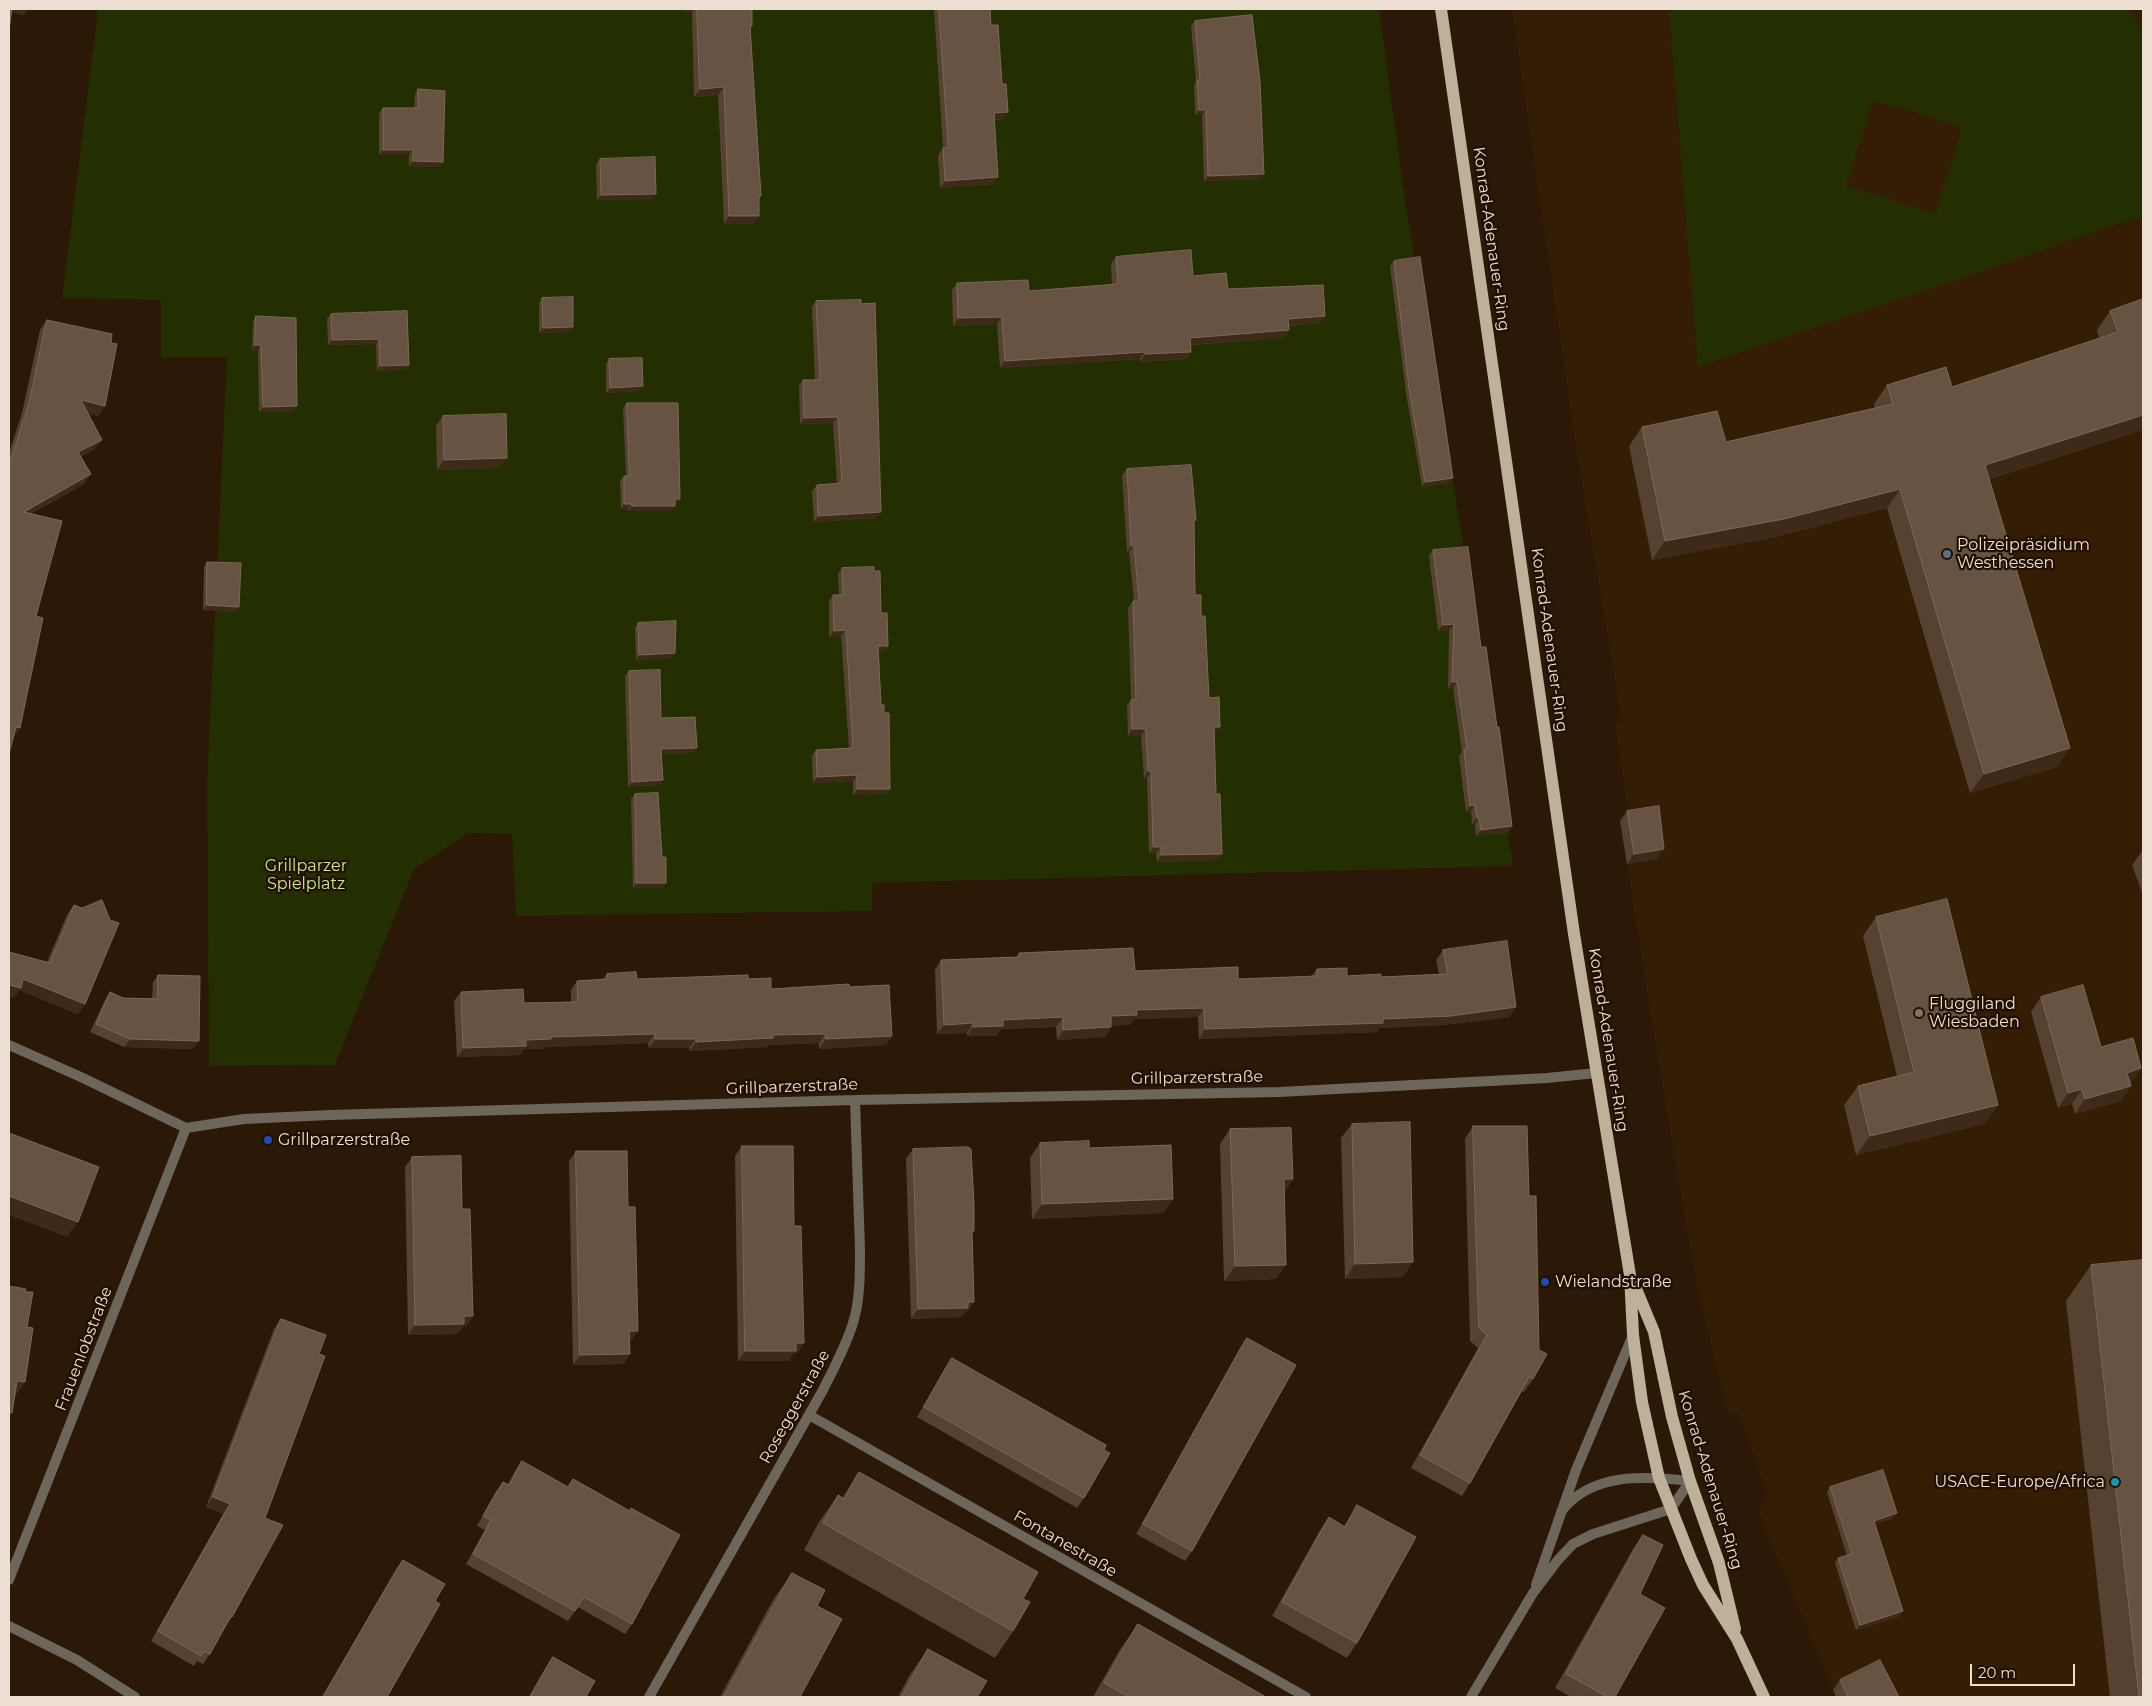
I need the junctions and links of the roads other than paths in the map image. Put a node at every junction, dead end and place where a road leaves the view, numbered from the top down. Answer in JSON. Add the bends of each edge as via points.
{"nodes":[{"id":1,"x":1441,"y":9,"type":"edge"},
{"id":2,"x":9,"y":1045,"type":"edge"},
{"id":3,"x":1596,"y":1073,"type":"junction"},
{"id":4,"x":855,"y":1100,"type":"junction"},
{"id":5,"x":186,"y":1128,"type":"junction"},
{"id":6,"x":1630,"y":1275,"type":"junction"},
{"id":7,"x":1633,"y":1335,"type":"junction"},
{"id":8,"x":809,"y":1415,"type":"junction"},
{"id":9,"x":1659,"y":1478,"type":"junction"},
{"id":10,"x":1690,"y":1481,"type":"junction"},
{"id":11,"x":1671,"y":1509,"type":"junction"},
{"id":12,"x":1560,"y":1512,"type":"junction"},
{"id":13,"x":9,"y":1580,"type":"edge"},
{"id":14,"x":1533,"y":1593,"type":"junction"},
{"id":15,"x":9,"y":1626,"type":"edge"},
{"id":16,"x":1737,"y":1638,"type":"junction"},
{"id":17,"x":135,"y":1697,"type":"edge"},
{"id":18,"x":649,"y":1697,"type":"edge"},
{"id":19,"x":1306,"y":1697,"type":"edge"},
{"id":20,"x":1471,"y":1697,"type":"edge"},
{"id":21,"x":1764,"y":1697,"type":"edge"}],
"edges":[{"from":1,"to":3,"type":"main road","name":"Konrad-Adenauer-Ring"},
{"from":2,"to":5,"type":"street"},
{"from":3,"to":4,"type":"street","name":"Grillparzerstraße","via":[[1279,1092]]},
{"from":3,"to":6,"type":"main road","name":"Konrad-Adenauer-Ring"},
{"from":4,"to":5,"type":"street","name":"Grillparzerstraße","via":[[330,1115],[244,1119]]},
{"from":4,"to":8,"type":"street","name":"Roseggerstraße","via":[[860,1275],[854,1322],[838,1362]]},
{"from":5,"to":13,"type":"street","name":"Frauenlobstraße"},
{"from":6,"to":7,"type":"main road","name":"Konrad-Adenauer-Ring"},
{"from":6,"to":10,"type":"main road","name":"Konrad-Adenauer-Ring","via":[[1654,1332]]},
{"from":7,"to":9,"type":"main road","name":"Konrad-Adenauer-Ring","via":[[1642,1402]]},
{"from":7,"to":12,"type":"street"},
{"from":8,"to":18,"type":"street","name":"Roseggerstraße"},
{"from":8,"to":19,"type":"street","name":"Fontanestraße"},
{"from":9,"to":10,"type":"street"},
{"from":9,"to":11,"type":"main road","name":"Konrad-Adenauer-Ring"},
{"from":9,"to":12,"type":"street","via":[[1590,1486]]},
{"from":10,"to":11,"type":"street"},
{"from":10,"to":16,"type":"main road","name":"Konrad-Adenauer-Ring","via":[[1719,1563]]},
{"from":11,"to":14,"type":"street","via":[[1573,1544]]},
{"from":11,"to":16,"type":"main road","name":"Konrad-Adenauer-Ring","via":[[1703,1585]]},
{"from":12,"to":14,"type":"street"},
{"from":14,"to":20,"type":"street"},
{"from":15,"to":17,"type":"street","via":[[77,1660]]},
{"from":16,"to":21,"type":"main road","name":"Konrad-Adenauer-Ring"}]}
